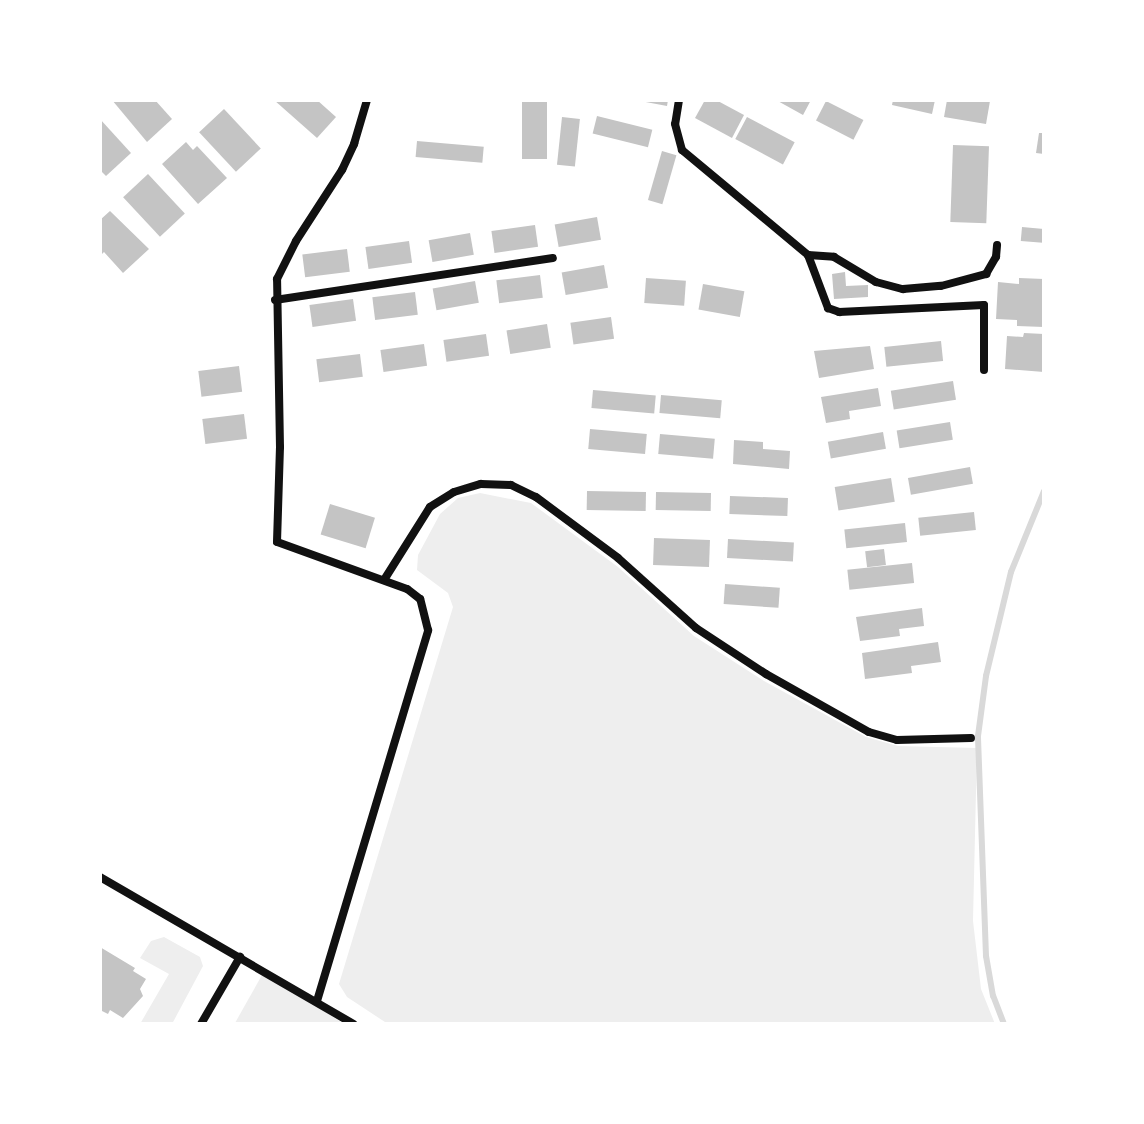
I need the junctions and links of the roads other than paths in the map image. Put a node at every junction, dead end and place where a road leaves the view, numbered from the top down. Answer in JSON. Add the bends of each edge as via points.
{"nodes":[{"id":1,"x":367,"y":100,"type":"edge"},
{"id":2,"x":679,"y":100,"type":"edge"},
{"id":3,"x":997,"y":245,"type":"dead end"},
{"id":4,"x":808,"y":255,"type":"junction"},
{"id":5,"x":553,"y":258,"type":"dead end"},
{"id":6,"x":275,"y":300,"type":"junction"},
{"id":7,"x":984,"y":370,"type":"dead end"},
{"id":8,"x":384,"y":580,"type":"junction"},
{"id":9,"x":971,"y":738,"type":"dead end"},
{"id":10,"x":100,"y":877,"type":"edge"},
{"id":11,"x":240,"y":957,"type":"junction"},
{"id":12,"x":317,"y":1001,"type":"junction"},
{"id":13,"x":201,"y":1024,"type":"edge"},
{"id":14,"x":354,"y":1024,"type":"edge"}],
"edges":[{"from":1,"to":6,"type":"street","via":[[342,170],[286,259]]},
{"from":2,"to":4,"type":"street","via":[[675,124],[682,150]]},
{"from":3,"to":4,"type":"street","via":[[986,274],[903,289],[876,282],[834,257]]},
{"from":4,"to":7,"type":"street","via":[[824,302],[839,312],[984,305]]},
{"from":5,"to":6,"type":"street"},
{"from":6,"to":8,"type":"street","via":[[277,542]]},
{"from":8,"to":9,"type":"street","via":[[430,507],[481,484],[511,485],[536,497],[618,558],[696,628],[869,732],[897,740]]},
{"from":8,"to":12,"type":"street","via":[[420,599],[428,630]]},
{"from":10,"to":11,"type":"street"},
{"from":11,"to":12,"type":"street"},
{"from":11,"to":13,"type":"street"},
{"from":12,"to":14,"type":"street"}]}
